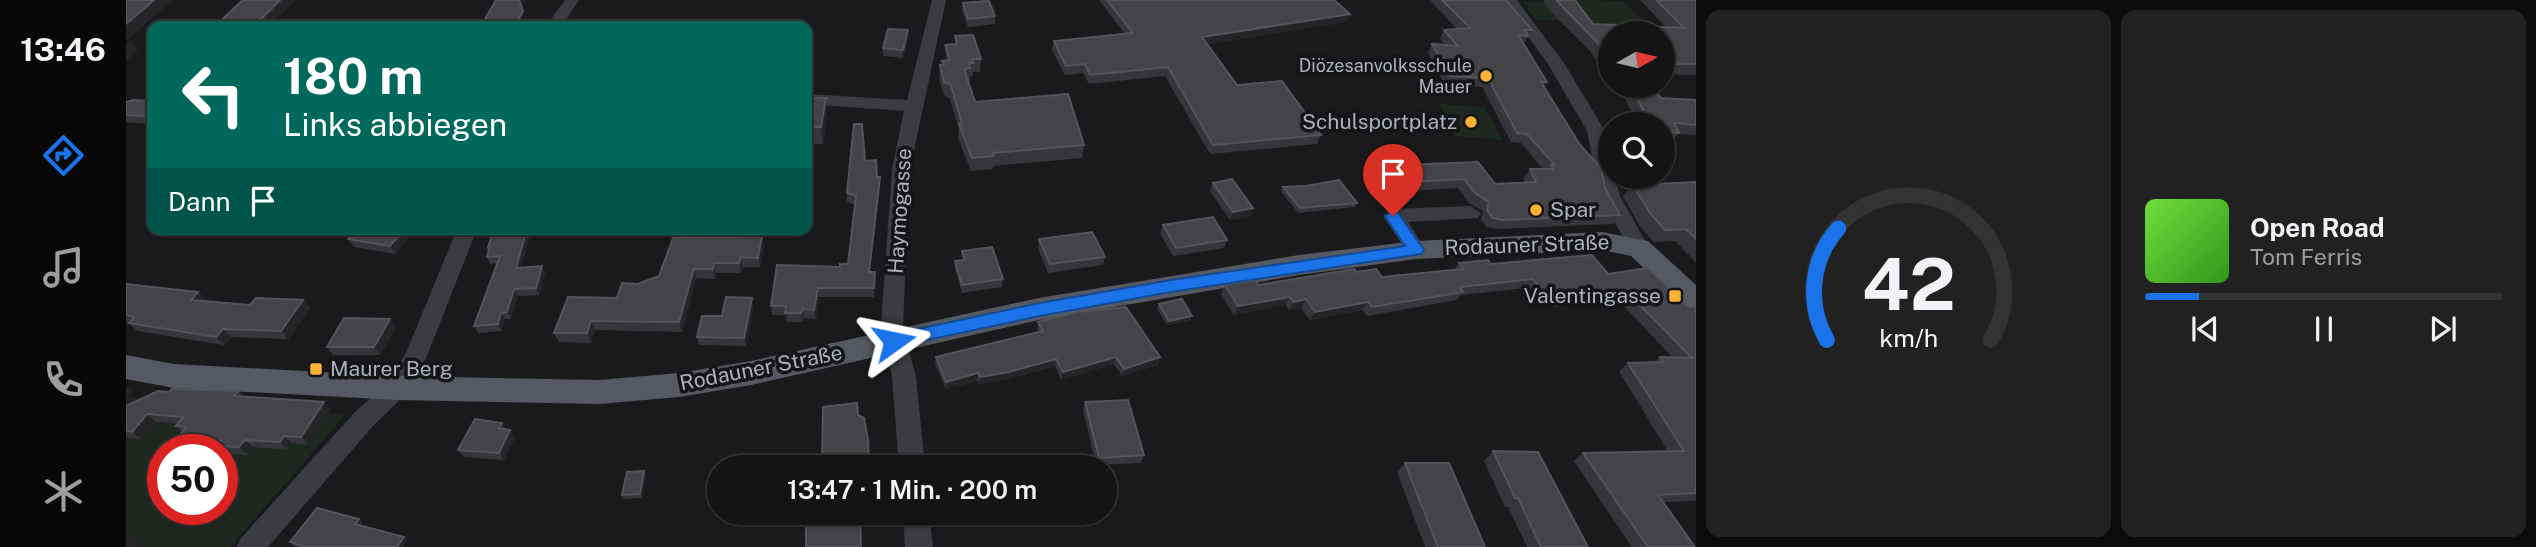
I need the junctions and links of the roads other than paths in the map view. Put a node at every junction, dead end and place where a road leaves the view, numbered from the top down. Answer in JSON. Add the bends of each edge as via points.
{"nodes":[{"id":1,"x":572,"y":0,"type":"edge"},
{"id":2,"x":939,"y":0,"type":"edge"},
{"id":3,"x":1509,"y":0,"type":"edge"},
{"id":4,"x":557,"y":21,"type":"edge"},
{"id":5,"x":812,"y":99,"type":"edge"},
{"id":6,"x":913,"y":106,"type":"junction"},
{"id":7,"x":1471,"y":213,"type":"dead end"},
{"id":8,"x":465,"y":235,"type":"edge"},
{"id":9,"x":1639,"y":248,"type":"junction"},
{"id":10,"x":1416,"y":250,"type":"junction"},
{"id":11,"x":1696,"y":301,"type":"edge"},
{"id":12,"x":894,"y":341,"type":"junction"},
{"id":13,"x":126,"y":367,"type":"edge"},
{"id":14,"x":397,"y":387,"type":"junction"},
{"id":15,"x":911,"y":455,"type":"edge"},
{"id":16,"x":917,"y":525,"type":"edge"},
{"id":17,"x":251,"y":547,"type":"edge"},
{"id":18,"x":919,"y":547,"type":"edge"}],
"edges":[{"from":1,"to":4,"type":"street"},
{"from":2,"to":6,"type":"street","name":"Haymogasse"},
{"from":3,"to":9,"type":"street","via":[[1556,62],[1596,131],[1610,196]]},
{"from":5,"to":6,"type":"street"},
{"from":6,"to":12,"type":"street","name":"Haymogasse","via":[[901,169]]},
{"from":7,"to":10,"type":"street","via":[[1393,216]]},
{"from":8,"to":14,"type":"street","via":[[416,356]]},
{"from":9,"to":10,"type":"main road","name":"Rodauner Straße","via":[[1602,241]]},
{"from":9,"to":11,"type":"main road"},
{"from":10,"to":12,"type":"main road","name":"Rodauner Straße","via":[[1171,286]]},
{"from":12,"to":14,"type":"main road","name":"Rodauner Straße","via":[[679,385],[599,392]]},
{"from":12,"to":15,"type":"street","name":"Haymogasse","via":[[904,377]]},
{"from":13,"to":14,"type":"main road","name":"Rodauner Straße","via":[[174,376]]},
{"from":14,"to":17,"type":"street"},
{"from":16,"to":18,"type":"street"}]}
